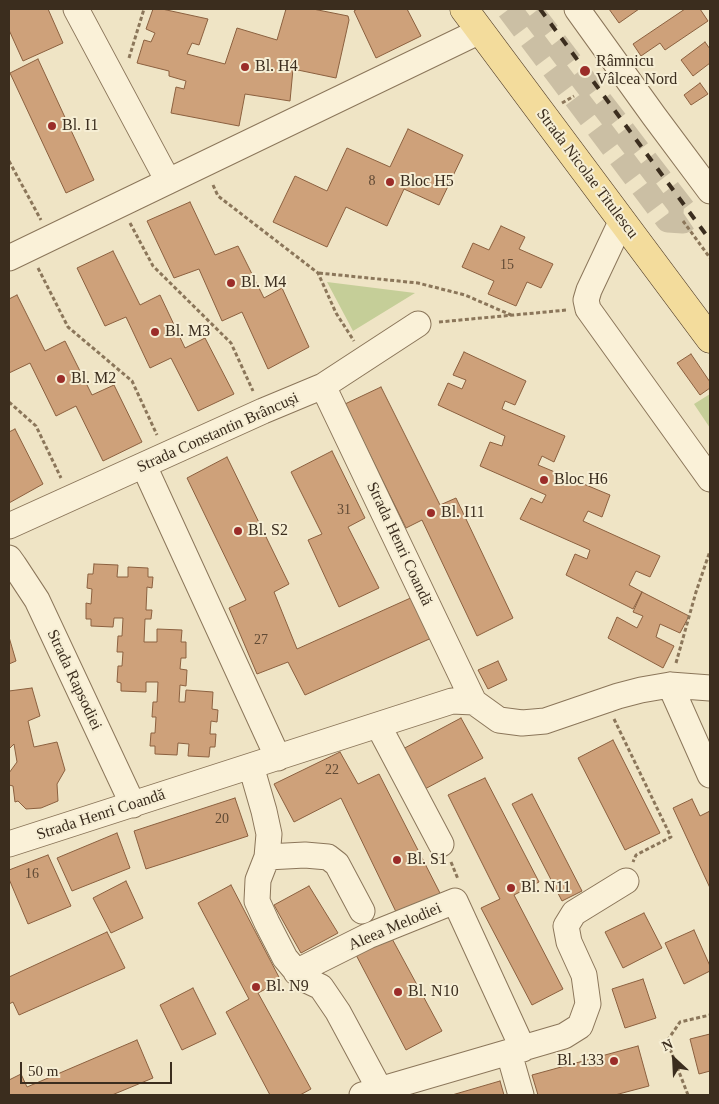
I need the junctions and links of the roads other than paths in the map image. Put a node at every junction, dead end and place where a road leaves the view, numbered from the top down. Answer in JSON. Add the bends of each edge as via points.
{"nodes":[{"id":1,"x":76,"y":9,"type":"edge"},
{"id":2,"x":464,"y":9,"type":"edge"},
{"id":3,"x":577,"y":9,"type":"edge"},
{"id":4,"x":480,"y":31,"type":"junction"},
{"id":5,"x":168,"y":181,"type":"junction"},
{"id":6,"x":710,"y":191,"type":"edge"},
{"id":7,"x":622,"y":220,"type":"junction"},
{"id":8,"x":18,"y":254,"type":"edge"},
{"id":9,"x":418,"y":324,"type":"road end"},
{"id":10,"x":710,"y":339,"type":"edge"},
{"id":11,"x":323,"y":386,"type":"junction"},
{"id":12,"x":144,"y":466,"type":"junction"},
{"id":13,"x":710,"y":479,"type":"edge"},
{"id":14,"x":9,"y":526,"type":"edge"},
{"id":15,"x":9,"y":558,"type":"edge"},
{"id":16,"x":670,"y":685,"type":"junction"},
{"id":17,"x":710,"y":688,"type":"edge"},
{"id":18,"x":474,"y":702,"type":"junction"},
{"id":19,"x":378,"y":725,"type":"junction"},
{"id":20,"x":278,"y":758,"type":"junction"},
{"id":21,"x":250,"y":766,"type":"junction"},
{"id":22,"x":710,"y":775,"type":"edge"},
{"id":23,"x":133,"y":804,"type":"junction"},
{"id":24,"x":9,"y":844,"type":"edge"},
{"id":25,"x":441,"y":844,"type":"road end"},
{"id":26,"x":267,"y":857,"type":"junction"},
{"id":27,"x":626,"y":881,"type":"road end"},
{"id":28,"x":362,"y":911,"type":"dead end"},
{"id":29,"x":296,"y":972,"type":"junction"},
{"id":30,"x":516,"y":1051,"type":"junction"},
{"id":31,"x":371,"y":1093,"type":"edge"},
{"id":32,"x":521,"y":1095,"type":"edge"}],
"edges":[{"from":1,"to":5,"type":"street"},
{"from":2,"to":4,"type":"main road","name":"Strada Nicolae Titulescu"},
{"from":3,"to":6,"type":"street"},
{"from":4,"to":5,"type":"street"},
{"from":4,"to":7,"type":"main road","name":"Strada Nicolae Titulescu"},
{"from":5,"to":8,"type":"street"},
{"from":7,"to":10,"type":"main road","name":"Strada Nicolae Titulescu"},
{"from":7,"to":13,"type":"street","via":[[589,290],[588,309]]},
{"from":9,"to":11,"type":"street","name":"Strada Constantin Brâncuși"},
{"from":11,"to":12,"type":"street","name":"Strada Constantin Brâncuși"},
{"from":11,"to":18,"type":"street","name":"Strada Henri Coandă"},
{"from":12,"to":14,"type":"street","name":"Strada Constantin Brâncuși"},
{"from":12,"to":20,"type":"street"},
{"from":15,"to":23,"type":"street","name":"Strada Rapsodiei","via":[[37,600]]},
{"from":16,"to":17,"type":"street","name":"Strada Henri Coandă"},
{"from":16,"to":18,"type":"street","name":"Strada Henri Coandă","via":[[605,700],[545,721],[522,723],[499,720]]},
{"from":16,"to":22,"type":"street"},
{"from":18,"to":19,"type":"street","name":"Strada Henri Coandă","via":[[452,702]]},
{"from":19,"to":20,"type":"street","name":"Strada Henri Coandă"},
{"from":19,"to":25,"type":"street"},
{"from":20,"to":21,"type":"street","name":"Strada Henri Coandă"},
{"from":21,"to":23,"type":"street","name":"Strada Henri Coandă"},
{"from":21,"to":26,"type":"street","via":[[269,834]]},
{"from":23,"to":24,"type":"street","name":"Strada Henri Coandă"},
{"from":26,"to":28,"type":"street","via":[[328,857],[338,864]]},
{"from":26,"to":29,"type":"street","via":[[258,880],[258,901],[285,958]]},
{"from":27,"to":30,"type":"street","via":[[574,913],[566,926],[569,942],[584,975],[588,1004],[580,1026],[564,1036]]},
{"from":29,"to":30,"type":"street","name":"Aleea Melodiei","via":[[368,936],[455,901]]},
{"from":29,"to":31,"type":"street","via":[[321,987],[338,1012]]},
{"from":30,"to":31,"type":"street"},
{"from":30,"to":32,"type":"street","name":"Aleea Melodiei"}]}
